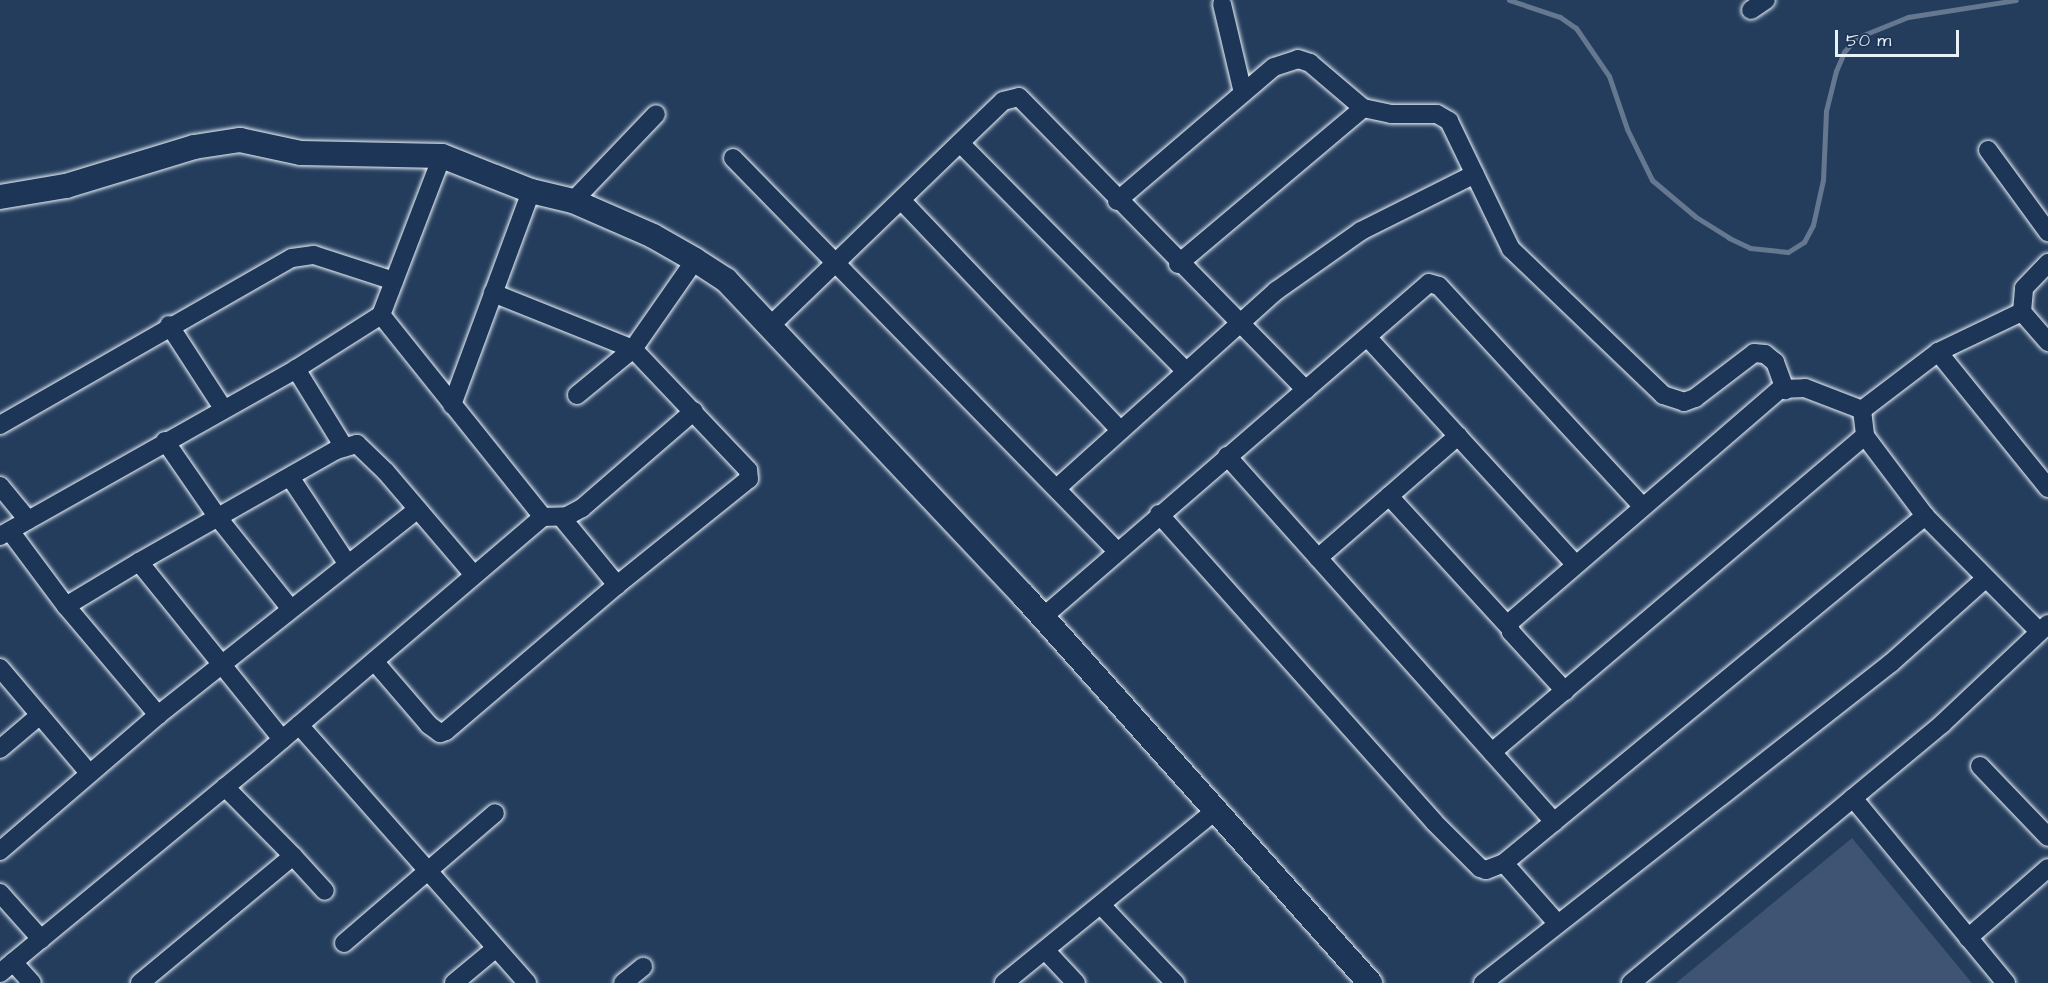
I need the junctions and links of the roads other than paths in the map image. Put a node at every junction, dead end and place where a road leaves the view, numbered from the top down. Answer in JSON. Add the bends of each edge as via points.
{"nodes":[{"id":1,"x":1222,"y":4,"type":"dead end"},
{"id":2,"x":1243,"y":93,"type":"junction"},
{"id":3,"x":1363,"y":108,"type":"junction"},
{"id":4,"x":656,"y":114,"type":"dead end"},
{"id":5,"x":960,"y":143,"type":"junction"},
{"id":6,"x":1988,"y":150,"type":"dead end"},
{"id":7,"x":442,"y":156,"type":"junction"},
{"id":8,"x":733,"y":158,"type":"dead end"},
{"id":9,"x":1475,"y":174,"type":"junction"},
{"id":10,"x":531,"y":191,"type":"junction"},
{"id":11,"x":0,"y":197,"type":"edge"},
{"id":12,"x":573,"y":201,"type":"junction"},
{"id":13,"x":902,"y":201,"type":"junction"},
{"id":14,"x":1117,"y":201,"type":"junction"},
{"id":15,"x":2048,"y":232,"type":"edge"},
{"id":16,"x":695,"y":260,"type":"junction"},
{"id":17,"x":837,"y":262,"type":"junction"},
{"id":18,"x":2048,"y":263,"type":"edge"},
{"id":19,"x":1178,"y":264,"type":"junction"},
{"id":20,"x":394,"y":280,"type":"junction"},
{"id":21,"x":493,"y":293,"type":"junction"},
{"id":22,"x":2022,"y":312,"type":"junction"},
{"id":23,"x":381,"y":315,"type":"junction"},
{"id":24,"x":1239,"y":324,"type":"junction"},
{"id":25,"x":170,"y":325,"type":"junction"},
{"id":26,"x":769,"y":327,"type":"junction"},
{"id":27,"x":1368,"y":338,"type":"junction"},
{"id":28,"x":2048,"y":342,"type":"edge"},
{"id":29,"x":633,"y":349,"type":"junction"},
{"id":30,"x":1938,"y":352,"type":"junction"},
{"id":31,"x":296,"y":369,"type":"junction"},
{"id":32,"x":1186,"y":370,"type":"junction"},
{"id":33,"x":1306,"y":390,"type":"junction"},
{"id":34,"x":1785,"y":390,"type":"junction"},
{"id":35,"x":577,"y":395,"type":"dead end"},
{"id":36,"x":452,"y":405,"type":"junction"},
{"id":37,"x":223,"y":408,"type":"junction"},
{"id":38,"x":1862,"y":410,"type":"junction"},
{"id":39,"x":694,"y":411,"type":"junction"},
{"id":40,"x":0,"y":425,"type":"edge"},
{"id":41,"x":1120,"y":430,"type":"junction"},
{"id":42,"x":1458,"y":436,"type":"junction"},
{"id":43,"x":1865,"y":436,"type":"junction"},
{"id":44,"x":165,"y":441,"type":"junction"},
{"id":45,"x":344,"y":447,"type":"junction"},
{"id":46,"x":1227,"y":456,"type":"junction"},
{"id":47,"x":290,"y":477,"type":"junction"},
{"id":48,"x":0,"y":486,"type":"edge"},
{"id":49,"x":1057,"y":488,"type":"junction"},
{"id":50,"x":2048,"y":488,"type":"edge"},
{"id":51,"x":1389,"y":496,"type":"junction"},
{"id":52,"x":1641,"y":505,"type":"junction"},
{"id":53,"x":417,"y":510,"type":"junction"},
{"id":54,"x":1159,"y":514,"type":"junction"},
{"id":55,"x":1925,"y":516,"type":"junction"},
{"id":56,"x":543,"y":517,"type":"junction"},
{"id":57,"x":562,"y":518,"type":"junction"},
{"id":58,"x":219,"y":519,"type":"junction"},
{"id":59,"x":28,"y":520,"type":"junction"},
{"id":60,"x":5,"y":533,"type":"edge"},
{"id":61,"x":1116,"y":550,"type":"junction"},
{"id":62,"x":1318,"y":558,"type":"junction"},
{"id":63,"x":139,"y":562,"type":"junction"},
{"id":64,"x":347,"y":563,"type":"junction"},
{"id":65,"x":1575,"y":564,"type":"junction"},
{"id":66,"x":474,"y":575,"type":"junction"},
{"id":67,"x":1986,"y":578,"type":"junction"},
{"id":68,"x":617,"y":585,"type":"junction"},
{"id":69,"x":66,"y":606,"type":"junction"},
{"id":70,"x":290,"y":608,"type":"junction"},
{"id":71,"x":1043,"y":617,"type":"junction"},
{"id":72,"x":1508,"y":626,"type":"junction"},
{"id":73,"x":2044,"y":627,"type":"edge"},
{"id":74,"x":374,"y":661,"type":"junction"},
{"id":75,"x":221,"y":664,"type":"junction"},
{"id":76,"x":0,"y":668,"type":"edge"},
{"id":77,"x":1565,"y":690,"type":"junction"},
{"id":78,"x":40,"y":715,"type":"junction"},
{"id":79,"x":158,"y":715,"type":"junction"},
{"id":80,"x":299,"y":725,"type":"junction"},
{"id":81,"x":282,"y":739,"type":"junction"},
{"id":82,"x":0,"y":748,"type":"edge"},
{"id":83,"x":1492,"y":752,"type":"junction"},
{"id":84,"x":1980,"y":766,"type":"dead end"},
{"id":85,"x":89,"y":773,"type":"junction"},
{"id":86,"x":225,"y":787,"type":"junction"},
{"id":87,"x":1853,"y":798,"type":"junction"},
{"id":88,"x":1214,"y":812,"type":"junction"},
{"id":89,"x":495,"y":813,"type":"dead end"},
{"id":90,"x":1554,"y":822,"type":"junction"},
{"id":91,"x":2048,"y":837,"type":"edge"},
{"id":92,"x":0,"y":851,"type":"edge"},
{"id":93,"x":294,"y":856,"type":"junction"},
{"id":94,"x":1504,"y":863,"type":"junction"},
{"id":95,"x":2048,"y":868,"type":"edge"},
{"id":96,"x":428,"y":874,"type":"junction"},
{"id":97,"x":325,"y":891,"type":"dead end"},
{"id":98,"x":0,"y":893,"type":"edge"},
{"id":99,"x":1101,"y":905,"type":"junction"},
{"id":100,"x":1558,"y":924,"type":"junction"},
{"id":101,"x":1968,"y":938,"type":"junction"},
{"id":102,"x":41,"y":939,"type":"junction"},
{"id":103,"x":344,"y":944,"type":"dead end"},
{"id":104,"x":495,"y":949,"type":"junction"},
{"id":105,"x":1046,"y":950,"type":"junction"},
{"id":106,"x":7,"y":967,"type":"edge"},
{"id":107,"x":642,"y":967,"type":"dead end"},
{"id":108,"x":32,"y":983,"type":"edge"},
{"id":109,"x":140,"y":983,"type":"edge"},
{"id":110,"x":454,"y":983,"type":"edge"},
{"id":111,"x":527,"y":983,"type":"edge"},
{"id":112,"x":623,"y":983,"type":"edge"},
{"id":113,"x":1004,"y":983,"type":"edge"},
{"id":114,"x":1076,"y":983,"type":"edge"},
{"id":115,"x":1175,"y":983,"type":"edge"},
{"id":116,"x":1370,"y":983,"type":"edge"},
{"id":117,"x":1483,"y":983,"type":"edge"},
{"id":118,"x":1631,"y":983,"type":"edge"},
{"id":119,"x":2006,"y":983,"type":"edge"}],
"edges":[{"from":1,"to":2,"type":"street"},
{"from":2,"to":3,"type":"street","via":[[1274,68],[1298,59],[1310,63]]},
{"from":2,"to":14,"type":"street"},
{"from":3,"to":9,"type":"street","via":[[1444,117]]},
{"from":3,"to":19,"type":"street"},
{"from":4,"to":12,"type":"street"},
{"from":5,"to":13,"type":"street"},
{"from":5,"to":14,"type":"street","via":[[1003,101],[1018,97]]},
{"from":5,"to":32,"type":"street"},
{"from":6,"to":15,"type":"street"},
{"from":7,"to":10,"type":"main road"},
{"from":7,"to":11,"type":"main road","via":[[301,153],[240,140],[194,147],[66,186]]},
{"from":7,"to":20,"type":"street"},
{"from":8,"to":17,"type":"street"},
{"from":9,"to":24,"type":"street","via":[[1361,231],[1275,291]]},
{"from":9,"to":34,"type":"street","via":[[1511,249],[1663,395],[1684,402],[1695,398],[1754,354],[1765,354],[1775,362]]},
{"from":10,"to":12,"type":"main road"},
{"from":10,"to":21,"type":"street"},
{"from":12,"to":16,"type":"main road","via":[[653,236]]},
{"from":13,"to":17,"type":"street"},
{"from":13,"to":41,"type":"street"},
{"from":14,"to":19,"type":"street"},
{"from":16,"to":26,"type":"main road","via":[[726,280]]},
{"from":16,"to":29,"type":"street"},
{"from":17,"to":26,"type":"street"},
{"from":17,"to":49,"type":"street"},
{"from":18,"to":22,"type":"street","via":[[2024,288]]},
{"from":19,"to":24,"type":"street"},
{"from":20,"to":23,"type":"street"},
{"from":20,"to":25,"type":"street","via":[[314,255],[302,255]]},
{"from":21,"to":29,"type":"street"},
{"from":21,"to":36,"type":"street"},
{"from":22,"to":28,"type":"street"},
{"from":22,"to":30,"type":"street"},
{"from":23,"to":31,"type":"street"},
{"from":23,"to":36,"type":"street"},
{"from":24,"to":32,"type":"street"},
{"from":24,"to":33,"type":"street"},
{"from":25,"to":37,"type":"street"},
{"from":25,"to":40,"type":"street"},
{"from":26,"to":71,"type":"main road"},
{"from":27,"to":33,"type":"street"},
{"from":27,"to":42,"type":"street"},
{"from":27,"to":52,"type":"street","via":[[1429,283],[1437,284]]},
{"from":29,"to":35,"type":"street"},
{"from":29,"to":39,"type":"street"},
{"from":30,"to":38,"type":"street"},
{"from":30,"to":50,"type":"street"},
{"from":31,"to":37,"type":"street"},
{"from":31,"to":45,"type":"street"},
{"from":32,"to":41,"type":"street"},
{"from":33,"to":46,"type":"street"},
{"from":34,"to":38,"type":"street","via":[[1805,388]]},
{"from":34,"to":52,"type":"street","via":[[1775,392]]},
{"from":36,"to":56,"type":"street"},
{"from":37,"to":44,"type":"street"},
{"from":38,"to":43,"type":"street"},
{"from":39,"to":57,"type":"street","via":[[594,498]]},
{"from":39,"to":68,"type":"street","via":[[748,470],[749,480]]},
{"from":41,"to":49,"type":"street"},
{"from":42,"to":51,"type":"street"},
{"from":42,"to":65,"type":"street"},
{"from":43,"to":55,"type":"street"},
{"from":43,"to":77,"type":"street"},
{"from":44,"to":58,"type":"street"},
{"from":44,"to":59,"type":"street"},
{"from":45,"to":47,"type":"street"},
{"from":45,"to":53,"type":"street","via":[[357,444],[366,451]]},
{"from":46,"to":54,"type":"street"},
{"from":46,"to":62,"type":"street"},
{"from":47,"to":58,"type":"street"},
{"from":47,"to":64,"type":"street"},
{"from":48,"to":59,"type":"street"},
{"from":49,"to":61,"type":"street"},
{"from":51,"to":62,"type":"street"},
{"from":51,"to":72,"type":"street"},
{"from":52,"to":65,"type":"street"},
{"from":53,"to":64,"type":"street"},
{"from":53,"to":66,"type":"street"},
{"from":54,"to":61,"type":"street"},
{"from":54,"to":94,"type":"street","via":[[1434,822],[1480,868],[1492,869]]},
{"from":55,"to":67,"type":"street"},
{"from":55,"to":90,"type":"street"},
{"from":56,"to":57,"type":"street"},
{"from":56,"to":66,"type":"street"},
{"from":57,"to":68,"type":"street"},
{"from":58,"to":63,"type":"street"},
{"from":58,"to":70,"type":"street"},
{"from":59,"to":60,"type":"street"},
{"from":60,"to":69,"type":"street"},
{"from":61,"to":71,"type":"street"},
{"from":62,"to":83,"type":"street"},
{"from":63,"to":69,"type":"street"},
{"from":63,"to":75,"type":"street"},
{"from":64,"to":70,"type":"street"},
{"from":65,"to":72,"type":"street"},
{"from":66,"to":74,"type":"street"},
{"from":67,"to":73,"type":"street"},
{"from":67,"to":100,"type":"street","via":[[1891,663]]},
{"from":68,"to":74,"type":"street","via":[[440,733]]},
{"from":69,"to":79,"type":"street"},
{"from":70,"to":75,"type":"street"},
{"from":71,"to":88,"type":"main road"},
{"from":72,"to":77,"type":"street"},
{"from":73,"to":87,"type":"street","via":[[1942,724]]},
{"from":74,"to":80,"type":"street"},
{"from":75,"to":79,"type":"street"},
{"from":75,"to":81,"type":"street"},
{"from":76,"to":78,"type":"street"},
{"from":77,"to":83,"type":"street"},
{"from":78,"to":82,"type":"street"},
{"from":78,"to":85,"type":"street"},
{"from":79,"to":85,"type":"street"},
{"from":80,"to":81,"type":"street"},
{"from":80,"to":96,"type":"street"},
{"from":81,"to":86,"type":"street"},
{"from":83,"to":90,"type":"street"},
{"from":84,"to":91,"type":"street"},
{"from":85,"to":92,"type":"street"},
{"from":86,"to":93,"type":"street"},
{"from":86,"to":102,"type":"street"},
{"from":87,"to":101,"type":"street"},
{"from":87,"to":118,"type":"street"},
{"from":88,"to":99,"type":"street"},
{"from":88,"to":116,"type":"main road"},
{"from":89,"to":96,"type":"street"},
{"from":90,"to":94,"type":"street"},
{"from":93,"to":97,"type":"street"},
{"from":93,"to":109,"type":"street"},
{"from":94,"to":100,"type":"street"},
{"from":95,"to":101,"type":"street"},
{"from":96,"to":103,"type":"street"},
{"from":96,"to":104,"type":"street"},
{"from":98,"to":102,"type":"street"},
{"from":99,"to":105,"type":"street"},
{"from":99,"to":115,"type":"street"},
{"from":100,"to":117,"type":"street"},
{"from":101,"to":119,"type":"street"},
{"from":102,"to":106,"type":"street"},
{"from":104,"to":110,"type":"street"},
{"from":104,"to":111,"type":"street"},
{"from":105,"to":113,"type":"street"},
{"from":105,"to":114,"type":"street"},
{"from":106,"to":108,"type":"street"},
{"from":107,"to":112,"type":"street"}]}
